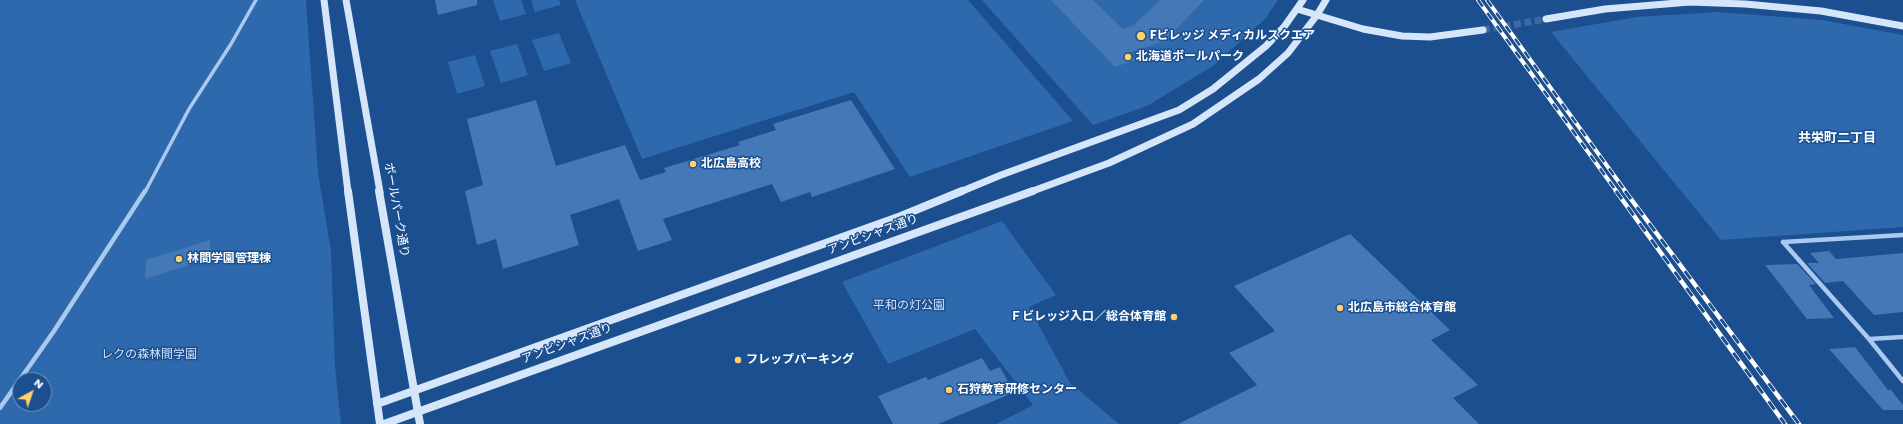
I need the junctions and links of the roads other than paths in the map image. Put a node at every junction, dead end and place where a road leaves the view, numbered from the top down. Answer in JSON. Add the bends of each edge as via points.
{"nodes":[{"id":1,"x":256,"y":0,"type":"edge"},
{"id":2,"x":324,"y":0,"type":"edge"},
{"id":3,"x":346,"y":0,"type":"edge"},
{"id":4,"x":1303,"y":0,"type":"edge"},
{"id":5,"x":1326,"y":0,"type":"edge"},
{"id":6,"x":1662,"y":1,"type":"edge"},
{"id":7,"x":1297,"y":9,"type":"junction"},
{"id":8,"x":1317,"y":15,"type":"junction"},
{"id":9,"x":1546,"y":19,"type":"tunnel mouth"},
{"id":10,"x":1903,"y":26,"type":"edge"},
{"id":11,"x":1483,"y":30,"type":"tunnel mouth"},
{"id":12,"x":1903,"y":235,"type":"edge"},
{"id":13,"x":1903,"y":337,"type":"edge"},
{"id":14,"x":1869,"y":339,"type":"junction"},
{"id":15,"x":1903,"y":381,"type":"edge"},
{"id":16,"x":414,"y":390,"type":"junction"},
{"id":17,"x":377,"y":404,"type":"junction"},
{"id":18,"x":0,"y":408,"type":"edge"},
{"id":19,"x":418,"y":411,"type":"junction"},
{"id":20,"x":380,"y":424,"type":"edge"},
{"id":21,"x":384,"y":424,"type":"edge"},
{"id":22,"x":420,"y":424,"type":"edge"}],
"edges":[{"from":1,"to":18,"type":"street","via":[[189,109],[148,187],[54,331]]},
{"from":2,"to":17,"type":"street"},
{"from":3,"to":16,"type":"street","name":"ボールパーク通り"},
{"from":4,"to":7,"type":"street","name":"アンビシャス通り"},
{"from":5,"to":8,"type":"street","name":"アンビシャス通り"},
{"from":6,"to":9,"type":"street"},
{"from":6,"to":10,"type":"street","via":[[1745,4],[1821,12]]},
{"from":7,"to":8,"type":"street"},
{"from":7,"to":16,"type":"street","name":"アンビシャス通り","via":[[1266,46],[1212,89],[1179,110],[1001,175],[901,216]]},
{"from":8,"to":11,"type":"street","via":[[1363,29],[1402,36],[1430,37]]},
{"from":8,"to":19,"type":"street","name":"アンビシャス通り","via":[[1288,53],[1259,79],[1193,124],[1148,146],[1009,200]]},
{"from":12,"to":14,"type":"street","via":[[1783,242]]},
{"from":13,"to":14,"type":"street"},
{"from":14,"to":15,"type":"street"},
{"from":16,"to":17,"type":"street","name":"アンビシャス通り"},
{"from":16,"to":19,"type":"street","name":"ボールパーク通り"},
{"from":17,"to":20,"type":"street"},
{"from":19,"to":21,"type":"street","name":"アンビシャス通り"},
{"from":19,"to":22,"type":"street","name":"ボールパーク通り"}]}
